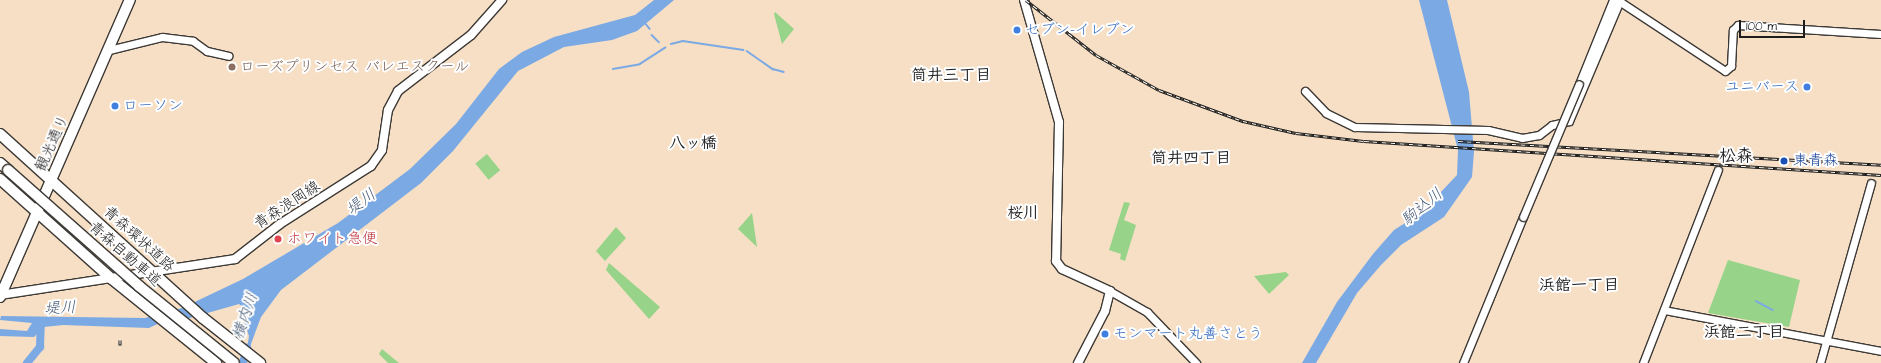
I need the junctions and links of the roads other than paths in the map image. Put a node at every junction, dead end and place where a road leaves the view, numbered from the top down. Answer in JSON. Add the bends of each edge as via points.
{"nodes":[{"id":1,"x":130,"y":0,"type":"edge"},
{"id":2,"x":502,"y":0,"type":"edge"},
{"id":3,"x":1024,"y":0,"type":"edge"},
{"id":4,"x":1617,"y":0,"type":"edge"},
{"id":5,"x":1881,"y":34,"type":"edge"},
{"id":6,"x":109,"y":50,"type":"junction"},
{"id":7,"x":228,"y":56,"type":"dead end"},
{"id":8,"x":1305,"y":91,"type":"dead end"},
{"id":9,"x":0,"y":134,"type":"edge"},
{"id":10,"x":0,"y":163,"type":"edge"},
{"id":11,"x":1718,"y":170,"type":"dead end"},
{"id":12,"x":0,"y":179,"type":"edge"},
{"id":13,"x":51,"y":181,"type":"junction"},
{"id":14,"x":1871,"y":183,"type":"dead end"},
{"id":15,"x":37,"y":212,"type":"junction"},
{"id":16,"x":156,"y":274,"type":"junction"},
{"id":17,"x":112,"y":279,"type":"junction"},
{"id":18,"x":1110,"y":291,"type":"junction"},
{"id":19,"x":0,"y":296,"type":"edge"},
{"id":20,"x":1664,"y":310,"type":"junction"},
{"id":21,"x":1826,"y":341,"type":"junction"},
{"id":22,"x":1881,"y":351,"type":"edge"},
{"id":23,"x":258,"y":362,"type":"edge"},
{"id":24,"x":216,"y":363,"type":"edge"},
{"id":25,"x":234,"y":363,"type":"edge"},
{"id":26,"x":1078,"y":363,"type":"edge"},
{"id":27,"x":1196,"y":363,"type":"edge"},
{"id":28,"x":1463,"y":363,"type":"edge"},
{"id":29,"x":1643,"y":363,"type":"edge"},
{"id":30,"x":1820,"y":363,"type":"edge"}],
"edges":[{"from":1,"to":6,"type":"highway","name":"観光通り"},
{"from":2,"to":16,"type":"main road","name":"青森浪岡線","via":[[471,35],[398,91],[388,110],[382,150],[362,173],[280,224],[235,259]]},
{"from":3,"to":18,"type":"main road","via":[[1059,122],[1056,261],[1062,269]]},
{"from":4,"to":5,"type":"street","via":[[1723,71],[1731,66],[1733,32],[1738,26]]},
{"from":4,"to":8,"type":"street","via":[[1568,123],[1552,125],[1545,132],[1527,138],[1476,130],[1347,125],[1326,113]]},
{"from":4,"to":28,"type":"street","bridge":true,"via":[[1579,84]]},
{"from":6,"to":7,"type":"street","via":[[162,37],[193,41],[207,51]]},
{"from":6,"to":13,"type":"highway","name":"観光通り"},
{"from":9,"to":13,"type":"highway","name":"青森環状道路"},
{"from":10,"to":25,"type":"highway","name":"青森自動車道","bridge":true,"via":[[139,286]]},
{"from":11,"to":20,"type":"street"},
{"from":12,"to":15,"type":"highway"},
{"from":13,"to":15,"type":"highway","name":"観光通り"},
{"from":13,"to":16,"type":"highway","name":"青森環状道路"},
{"from":14,"to":21,"type":"street"},
{"from":15,"to":17,"type":"highway"},
{"from":15,"to":19,"type":"highway","name":"観光通り"},
{"from":16,"to":17,"type":"main road","name":"青森浪岡線"},
{"from":16,"to":23,"type":"highway","name":"青森環状道路"},
{"from":17,"to":19,"type":"main road","name":"青森浪岡線"},
{"from":17,"to":24,"type":"highway"},
{"from":18,"to":26,"type":"main road","via":[[1105,311]]},
{"from":18,"to":27,"type":"street","via":[[1147,312]]},
{"from":20,"to":21,"type":"street"},
{"from":20,"to":29,"type":"street"},
{"from":21,"to":22,"type":"street"},
{"from":21,"to":30,"type":"street"}]}
